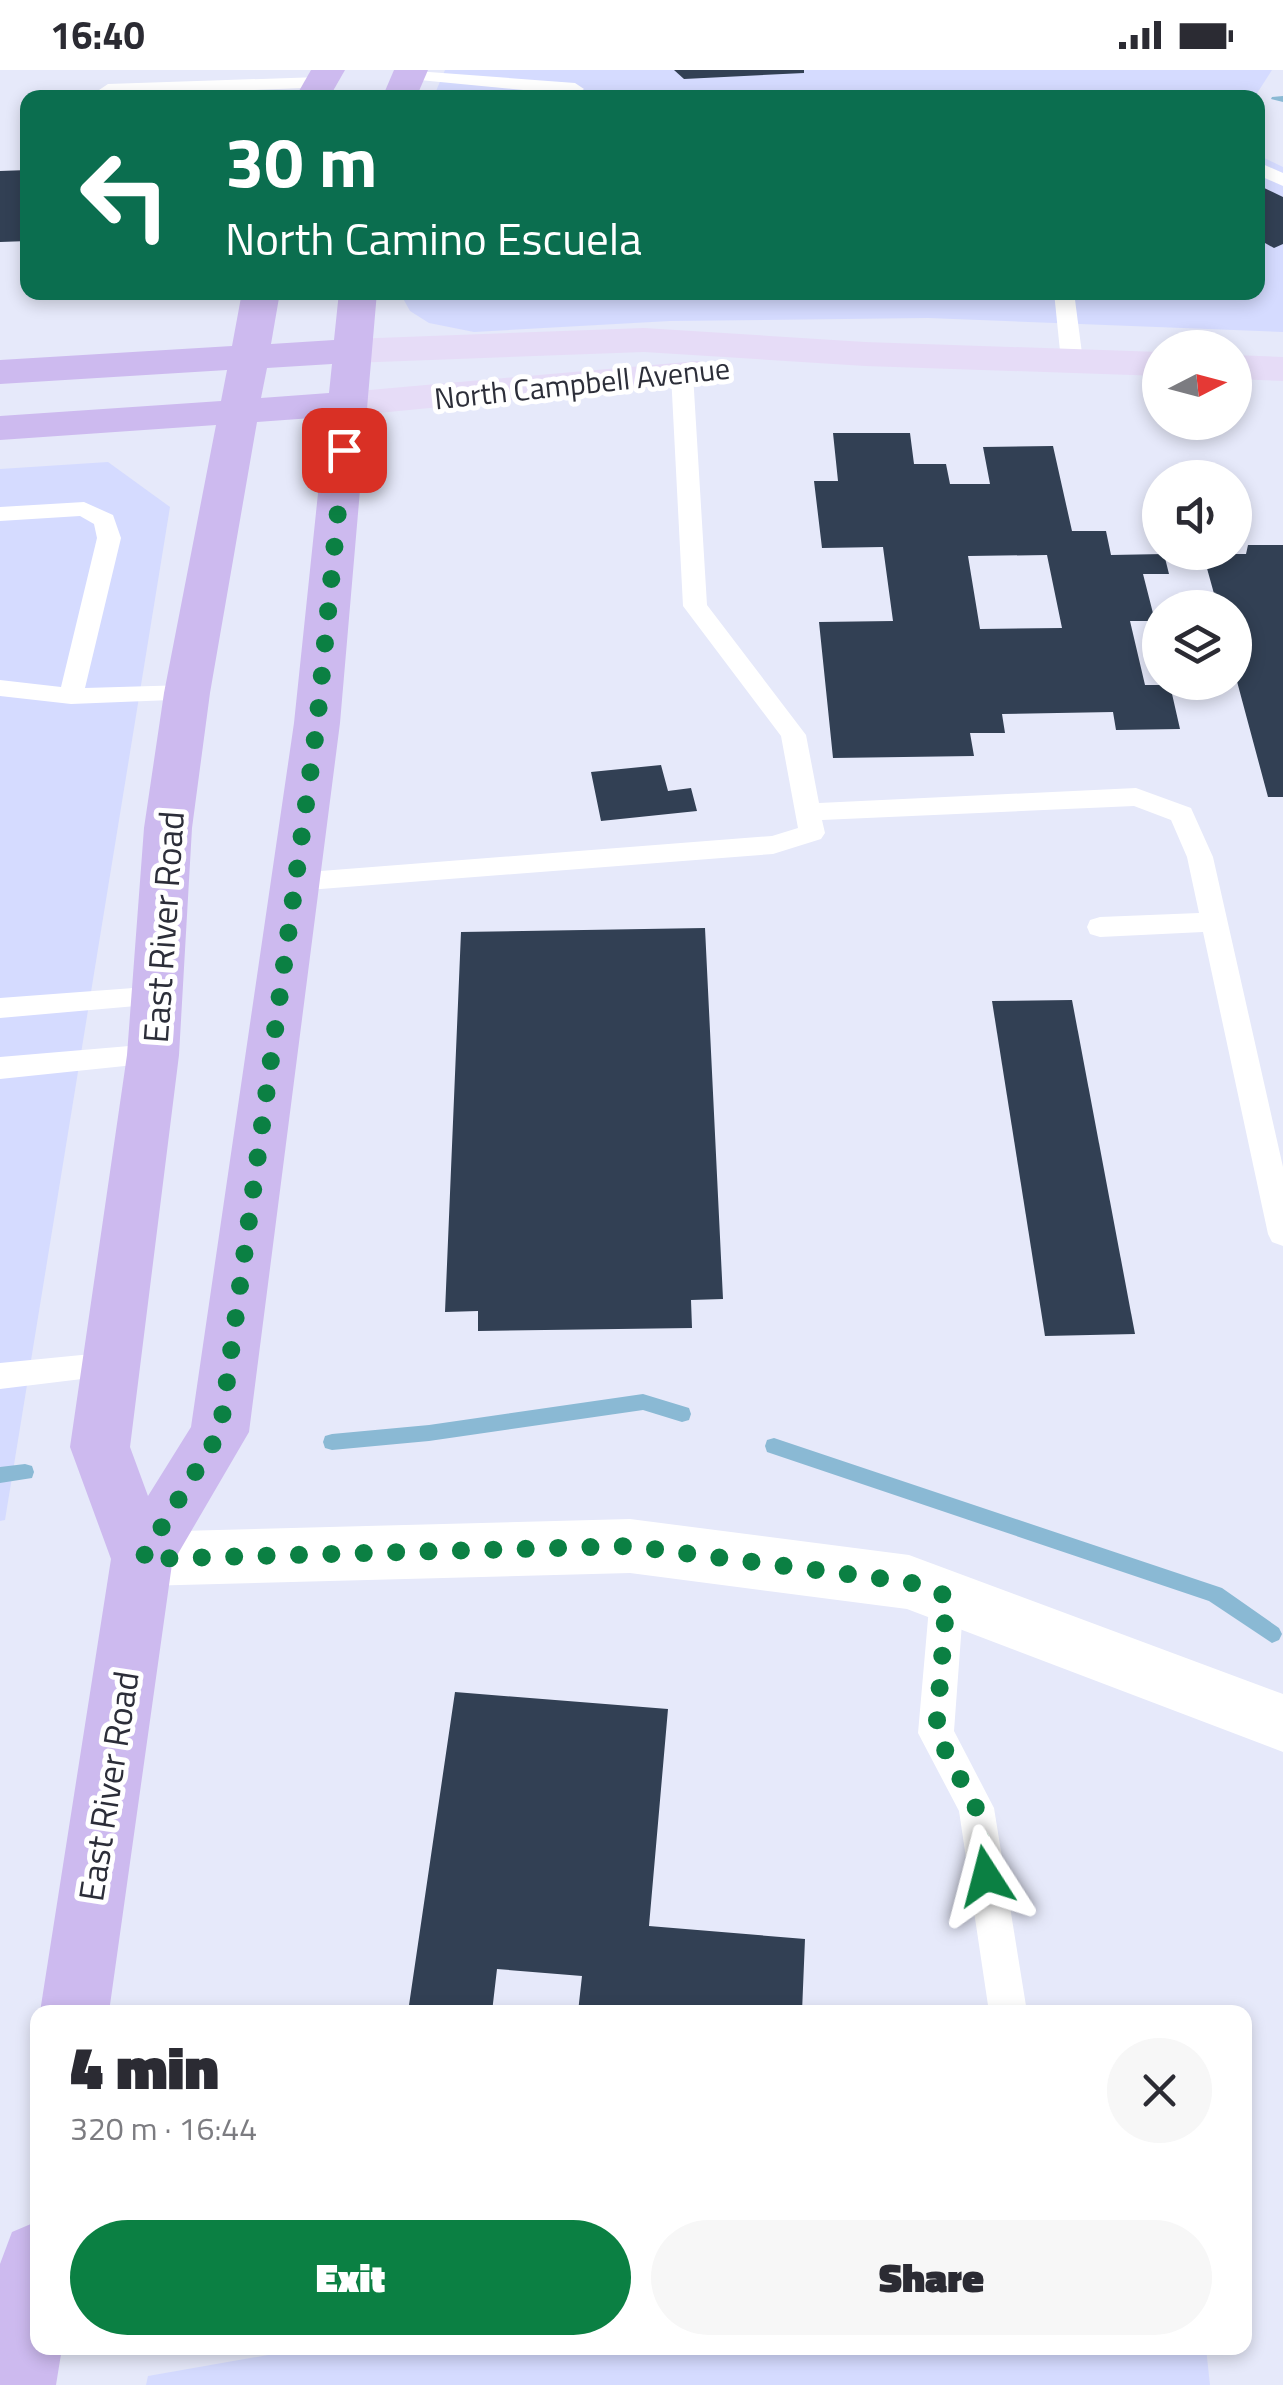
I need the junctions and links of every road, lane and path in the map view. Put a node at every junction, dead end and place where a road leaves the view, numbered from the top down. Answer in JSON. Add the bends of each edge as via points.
{"nodes":[{"id":1,"x":406,"y":80,"type":"edge"},
{"id":2,"x":320,"y":83,"type":"edge"},
{"id":3,"x":575,"y":89,"type":"dead end"},
{"id":4,"x":108,"y":90,"type":"dead end"},
{"id":5,"x":261,"y":300,"type":"edge"},
{"id":6,"x":357,"y":300,"type":"edge"},
{"id":7,"x":1065,"y":300,"type":"edge"},
{"id":8,"x":351,"y":351,"type":"junction"},
{"id":9,"x":864,"y":354,"type":"junction"},
{"id":10,"x":250,"y":358,"type":"junction"},
{"id":11,"x":1072,"y":361,"type":"junction"},
{"id":12,"x":1142,"y":363,"type":"edge"},
{"id":13,"x":1252,"y":368,"type":"edge"},
{"id":14,"x":1283,"y":369,"type":"edge"},
{"id":15,"x":0,"y":372,"type":"edge"},
{"id":16,"x":682,"y":374,"type":"junction"},
{"id":17,"x":347,"y":404,"type":"junction"},
{"id":18,"x":240,"y":411,"type":"junction"},
{"id":19,"x":0,"y":428,"type":"edge"},
{"id":20,"x":0,"y":514,"type":"edge"},
{"id":21,"x":0,"y":688,"type":"edge"},
{"id":22,"x":187,"y":693,"type":"junction"},
{"id":23,"x":71,"y":696,"type":"junction"},
{"id":24,"x":808,"y":812,"type":"junction"},
{"id":25,"x":295,"y":882,"type":"junction"},
{"id":26,"x":1214,"y":922,"type":"junction"},
{"id":27,"x":1100,"y":927,"type":"dead end"},
{"id":28,"x":160,"y":996,"type":"junction"},
{"id":29,"x":0,"y":1008,"type":"edge"},
{"id":30,"x":154,"y":1055,"type":"junction"},
{"id":31,"x":0,"y":1068,"type":"edge"},
{"id":32,"x":1271,"y":1124,"type":"edge"},
{"id":33,"x":1283,"y":1234,"type":"edge"},
{"id":34,"x":112,"y":1365,"type":"junction"},
{"id":35,"x":0,"y":1376,"type":"edge"},
{"id":36,"x":142,"y":1559,"type":"junction"},
{"id":37,"x":947,"y":1596,"type":"junction"},
{"id":38,"x":1283,"y":1723,"type":"edge"},
{"id":39,"x":75,"y":2005,"type":"edge"},
{"id":40,"x":1007,"y":2005,"type":"edge"},
{"id":41,"x":30,"y":2309,"type":"edge"},
{"id":42,"x":18,"y":2385,"type":"edge"}],
"edges":[{"from":1,"to":3,"type":"lane"},
{"from":2,"to":4,"type":"lane"},
{"from":5,"to":10,"type":"main road","name":"East River Road"},
{"from":6,"to":8,"type":"main road","name":"East River Road"},
{"from":7,"to":11,"type":"lane"},
{"from":8,"to":9,"type":"main road","name":"North Campbell Avenue","via":[[644,340]]},
{"from":8,"to":10,"type":"main road","name":"North Campbell Avenue"},
{"from":8,"to":17,"type":"main road","name":"East River Road"},
{"from":9,"to":11,"type":"main road","name":"North Campbell Avenue"},
{"from":9,"to":16,"type":"main road","name":"North Campbell Avenue"},
{"from":10,"to":15,"type":"main road","name":"North Campbell Avenue"},
{"from":10,"to":18,"type":"main road","name":"East River Road"},
{"from":11,"to":12,"type":"main road","name":"North Campbell Avenue"},
{"from":13,"to":14,"type":"main road"},
{"from":16,"to":17,"type":"main road","name":"North Campbell Avenue"},
{"from":16,"to":24,"type":"lane","via":[[695,606],[793,735]]},
{"from":17,"to":18,"type":"main road","name":"North Campbell Avenue"},
{"from":17,"to":25,"type":"main road","name":"East River Road"},
{"from":18,"to":19,"type":"main road","name":"North Campbell Avenue"},
{"from":18,"to":22,"type":"main road","name":"East River Road"},
{"from":20,"to":23,"type":"lane","via":[[84,510],[105,520],[110,538]]},
{"from":21,"to":23,"type":"lane"},
{"from":22,"to":23,"type":"lane"},
{"from":22,"to":28,"type":"main road","name":"East River Road","via":[[168,828]]},
{"from":24,"to":25,"type":"lane","via":[[812,833],[773,844]]},
{"from":24,"to":26,"type":"lane","via":[[1136,796],[1182,814]]},
{"from":25,"to":36,"type":"main road","name":"East River Road","via":[[220,1432]]},
{"from":26,"to":27,"type":"lane"},
{"from":26,"to":32,"type":"lane"},
{"from":28,"to":29,"type":"lane"},
{"from":28,"to":30,"type":"main road","name":"East River Road"},
{"from":30,"to":31,"type":"lane"},
{"from":30,"to":34,"type":"main road","name":"East River Road"},
{"from":32,"to":33,"type":"lane"},
{"from":34,"to":35,"type":"lane"},
{"from":34,"to":36,"type":"main road","name":"East River Road","via":[[100,1447]]},
{"from":36,"to":37,"type":"street","via":[[630,1546],[909,1582]]},
{"from":36,"to":39,"type":"main road","name":"East River Road"},
{"from":37,"to":38,"type":"street"},
{"from":37,"to":40,"type":"lane","via":[[936,1733],[976,1808]]},
{"from":41,"to":42,"type":"main road"}]}
